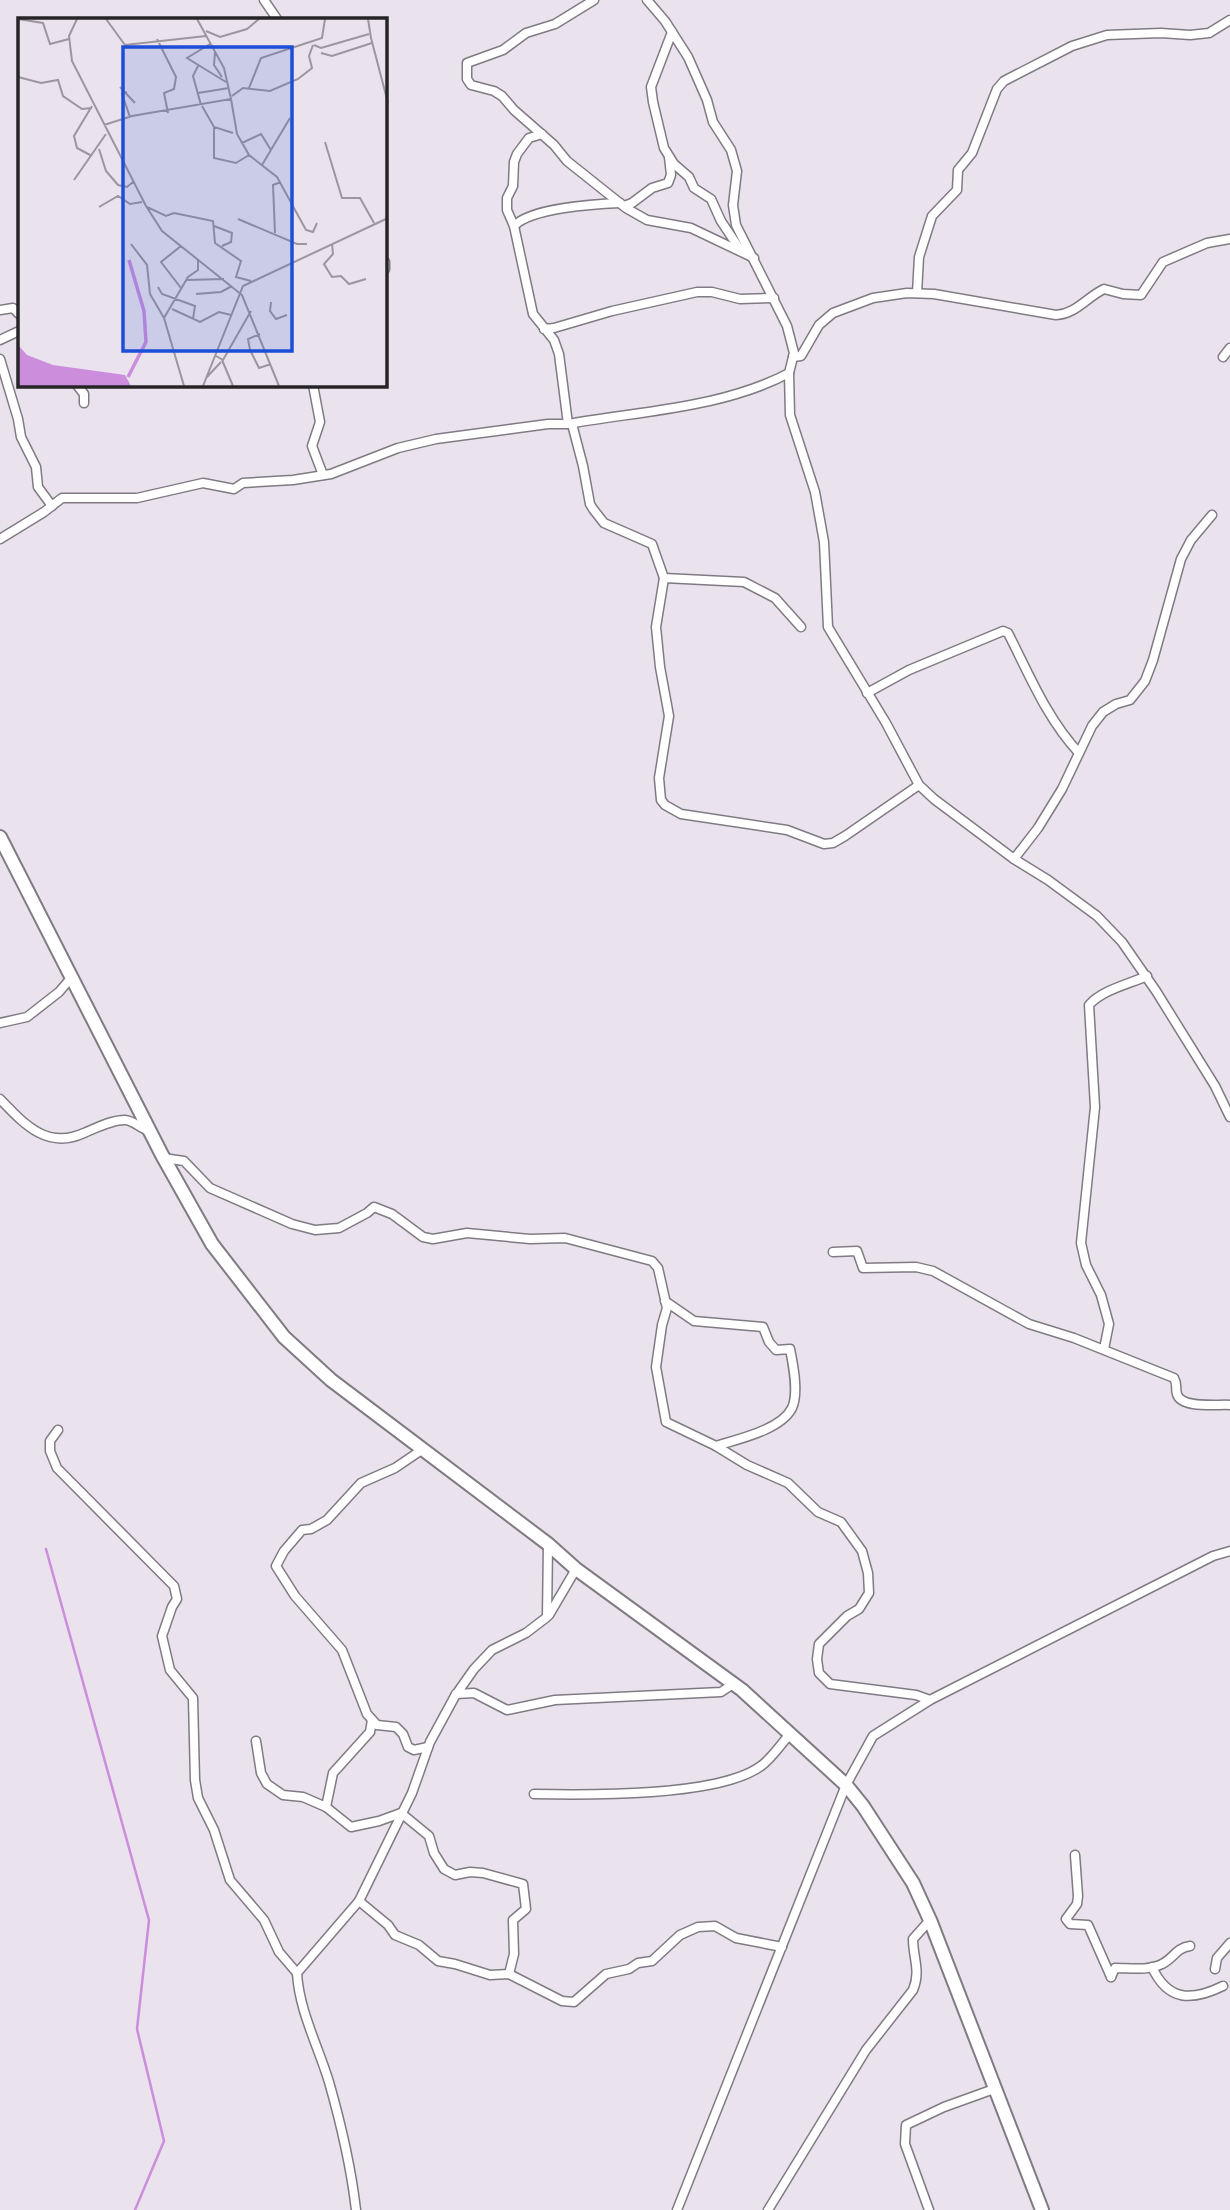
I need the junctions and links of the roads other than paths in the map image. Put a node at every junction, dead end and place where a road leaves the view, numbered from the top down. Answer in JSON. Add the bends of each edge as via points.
{"nodes":[{"id":1,"x":264,"y":0,"type":"edge"},
{"id":2,"x":594,"y":0,"type":"edge"},
{"id":3,"x":647,"y":0,"type":"edge"},
{"id":4,"x":276,"y":18,"type":"edge"},
{"id":5,"x":1230,"y":20,"type":"edge"},
{"id":6,"x":672,"y":32,"type":"junction"},
{"id":7,"x":542,"y":134,"type":"junction"},
{"id":8,"x":669,"y":157,"type":"junction"},
{"id":9,"x":622,"y":204,"type":"junction"},
{"id":10,"x":514,"y":226,"type":"junction"},
{"id":11,"x":1230,"y":239,"type":"edge"},
{"id":12,"x":741,"y":252,"type":"junction"},
{"id":13,"x":755,"y":258,"type":"junction"},
{"id":14,"x":918,"y":293,"type":"junction"},
{"id":15,"x":774,"y":298,"type":"junction"},
{"id":16,"x":0,"y":310,"type":"edge"},
{"id":17,"x":18,"y":313,"type":"edge"},
{"id":18,"x":544,"y":329,"type":"junction"},
{"id":19,"x":18,"y":331,"type":"edge"},
{"id":20,"x":0,"y":340,"type":"edge"},
{"id":21,"x":1230,"y":348,"type":"edge"},
{"id":22,"x":1223,"y":357,"type":"dead end"},
{"id":23,"x":793,"y":358,"type":"junction"},
{"id":24,"x":0,"y":359,"type":"edge"},
{"id":25,"x":789,"y":373,"type":"junction"},
{"id":26,"x":79,"y":387,"type":"edge"},
{"id":27,"x":313,"y":387,"type":"edge"},
{"id":28,"x":85,"y":403,"type":"dead end"},
{"id":29,"x":570,"y":424,"type":"junction"},
{"id":30,"x":323,"y":475,"type":"junction"},
{"id":31,"x":52,"y":506,"type":"junction"},
{"id":32,"x":1213,"y":514,"type":"dead end"},
{"id":33,"x":0,"y":539,"type":"edge"},
{"id":34,"x":664,"y":578,"type":"junction"},
{"id":35,"x":801,"y":627,"type":"dead end"},
{"id":36,"x":867,"y":693,"type":"junction"},
{"id":37,"x":1079,"y":753,"type":"junction"},
{"id":38,"x":919,"y":785,"type":"junction"},
{"id":39,"x":0,"y":837,"type":"edge"},
{"id":40,"x":1014,"y":859,"type":"junction"},
{"id":41,"x":1147,"y":976,"type":"junction"},
{"id":42,"x":71,"y":978,"type":"junction"},
{"id":43,"x":0,"y":1023,"type":"edge"},
{"id":44,"x":0,"y":1099,"type":"edge"},
{"id":45,"x":1230,"y":1117,"type":"edge"},
{"id":46,"x":149,"y":1130,"type":"junction"},
{"id":47,"x":163,"y":1158,"type":"junction"},
{"id":48,"x":833,"y":1252,"type":"dead end"},
{"id":49,"x":665,"y":1301,"type":"junction"},
{"id":50,"x":1104,"y":1349,"type":"junction"},
{"id":51,"x":1230,"y":1405,"type":"edge"},
{"id":52,"x":58,"y":1430,"type":"dead end"},
{"id":53,"x":716,"y":1446,"type":"junction"},
{"id":54,"x":423,"y":1449,"type":"junction"},
{"id":55,"x":548,"y":1544,"type":"junction"},
{"id":56,"x":1230,"y":1550,"type":"edge"},
{"id":57,"x":576,"y":1569,"type":"junction"},
{"id":58,"x":547,"y":1617,"type":"junction"},
{"id":59,"x":733,"y":1684,"type":"junction"},
{"id":60,"x":456,"y":1694,"type":"junction"},
{"id":61,"x":930,"y":1700,"type":"junction"},
{"id":62,"x":372,"y":1720,"type":"junction"},
{"id":63,"x":790,"y":1734,"type":"junction"},
{"id":64,"x":256,"y":1741,"type":"dead end"},
{"id":65,"x":428,"y":1747,"type":"junction"},
{"id":66,"x":846,"y":1785,"type":"junction"},
{"id":67,"x":534,"y":1794,"type":"dead end"},
{"id":68,"x":326,"y":1807,"type":"junction"},
{"id":69,"x":401,"y":1813,"type":"junction"},
{"id":70,"x":1075,"y":1855,"type":"dead end"},
{"id":71,"x":359,"y":1901,"type":"junction"},
{"id":72,"x":930,"y":1920,"type":"junction"},
{"id":73,"x":1230,"y":1943,"type":"edge"},
{"id":74,"x":782,"y":1947,"type":"junction"},
{"id":75,"x":1190,"y":1947,"type":"dead end"},
{"id":76,"x":1152,"y":1967,"type":"junction"},
{"id":77,"x":1215,"y":1969,"type":"dead end"},
{"id":78,"x":297,"y":1973,"type":"junction"},
{"id":79,"x":509,"y":1974,"type":"junction"},
{"id":80,"x":1223,"y":1986,"type":"dead end"},
{"id":81,"x":995,"y":2089,"type":"junction"},
{"id":82,"x":356,"y":2210,"type":"edge"},
{"id":83,"x":677,"y":2210,"type":"edge"},
{"id":84,"x":768,"y":2210,"type":"edge"},
{"id":85,"x":929,"y":2210,"type":"edge"},
{"id":86,"x":1042,"y":2210,"type":"edge"}],
"edges":[{"from":1,"to":4,"type":"street"},
{"from":2,"to":7,"type":"street","via":[[564,20],[526,33],[503,50],[466,64],[471,85],[502,96]]},
{"from":3,"to":6,"type":"street"},
{"from":5,"to":14,"type":"street","via":[[1209,33],[1107,35],[1072,46],[1004,80],[972,153],[958,170],[957,190],[932,216],[919,257]]},
{"from":6,"to":8,"type":"street","via":[[651,87]]},
{"from":6,"to":13,"type":"street","via":[[708,100],[713,122],[731,150],[737,171],[736,225]]},
{"from":7,"to":9,"type":"street","via":[[567,161]]},
{"from":7,"to":10,"type":"street","via":[[529,138],[514,162],[507,210]]},
{"from":8,"to":9,"type":"street","via":[[668,183]]},
{"from":8,"to":12,"type":"street","via":[[710,200]]},
{"from":9,"to":10,"type":"street","via":[[545,212]]},
{"from":9,"to":12,"type":"street","via":[[647,220],[691,228]]},
{"from":10,"to":18,"type":"street","via":[[528,300]]},
{"from":11,"to":14,"type":"street","via":[[1207,243],[1163,262],[1141,295],[1104,289],[1066,314]]},
{"from":12,"to":13,"type":"street"},
{"from":13,"to":15,"type":"street"},
{"from":14,"to":23,"type":"street","via":[[873,298],[833,313],[819,325],[801,356]]},
{"from":15,"to":18,"type":"street","via":[[740,299],[697,292]]},
{"from":15,"to":23,"type":"street","via":[[788,326]]},
{"from":16,"to":17,"type":"street","via":[[13,308]]},
{"from":18,"to":29,"type":"street","via":[[559,354]]},
{"from":19,"to":20,"type":"street"},
{"from":21,"to":22,"type":"street"},
{"from":23,"to":25,"type":"street"},
{"from":24,"to":31,"type":"street","via":[[21,437],[36,467],[38,487]]},
{"from":25,"to":29,"type":"street","via":[[762,387],[723,397]]},
{"from":25,"to":36,"type":"street","via":[[790,415],[815,492],[824,542],[828,628]]},
{"from":26,"to":28,"type":"street"},
{"from":27,"to":30,"type":"street","via":[[320,422],[312,446]]},
{"from":29,"to":30,"type":"street","via":[[436,439]]},
{"from":29,"to":34,"type":"street","via":[[590,503],[604,523],[652,544]]},
{"from":30,"to":31,"type":"street","via":[[243,483],[234,489],[203,483],[137,498],[62,498]]},
{"from":31,"to":33,"type":"street"},
{"from":32,"to":37,"type":"street","via":[[1181,559],[1145,681],[1130,700],[1103,712]]},
{"from":34,"to":35,"type":"street","via":[[744,582],[775,598]]},
{"from":34,"to":38,"type":"street","via":[[656,628],[669,716],[659,779],[665,805],[681,814],[787,830],[824,844],[845,836]]},
{"from":36,"to":37,"type":"street","via":[[909,670],[1003,631],[1064,737]]},
{"from":36,"to":38,"type":"street"},
{"from":37,"to":40,"type":"street","via":[[1062,789]]},
{"from":38,"to":40,"type":"street"},
{"from":39,"to":42,"type":"street"},
{"from":40,"to":41,"type":"street","via":[[1097,916]]},
{"from":41,"to":45,"type":"street","via":[[1216,1086]]},
{"from":41,"to":50,"type":"street","via":[[1089,1004],[1095,1107],[1081,1243],[1109,1324]]},
{"from":42,"to":43,"type":"street","via":[[27,1017]]},
{"from":42,"to":46,"type":"street"},
{"from":44,"to":46,"type":"street","via":[[22,1121],[54,1139],[70,1139],[128,1119]]},
{"from":46,"to":47,"type":"street"},
{"from":47,"to":49,"type":"street","via":[[184,1161],[210,1188],[315,1230],[339,1228],[374,1206],[433,1239],[467,1233],[565,1238],[652,1261],[658,1268]]},
{"from":47,"to":54,"type":"street","via":[[212,1244],[284,1337],[331,1380]]},
{"from":48,"to":50,"type":"street","via":[[857,1251],[863,1268],[933,1271],[1028,1324]]},
{"from":49,"to":53,"type":"street","via":[[656,1367],[666,1422]]},
{"from":49,"to":53,"type":"street","via":[[694,1321],[763,1327],[776,1350],[790,1349],[794,1406],[766,1430]]},
{"from":50,"to":51,"type":"street","via":[[1174,1378],[1181,1401]]},
{"from":52,"to":78,"type":"street","via":[[50,1441],[57,1468],[174,1586],[177,1599],[162,1636],[170,1670],[194,1698],[198,1798],[230,1880],[264,1920],[279,1952]]},
{"from":53,"to":61,"type":"street","via":[[788,1483],[818,1512],[841,1522],[862,1551],[869,1593],[859,1609],[819,1644],[819,1674],[830,1684]]},
{"from":54,"to":55,"type":"street"},
{"from":54,"to":62,"type":"street","via":[[361,1483],[327,1520],[302,1531],[276,1566],[295,1596],[342,1650]]},
{"from":55,"to":57,"type":"street"},
{"from":55,"to":58,"type":"street"},
{"from":56,"to":61,"type":"street"},
{"from":57,"to":58,"type":"street"},
{"from":57,"to":59,"type":"street"},
{"from":58,"to":60,"type":"street","via":[[492,1650]]},
{"from":59,"to":60,"type":"street","via":[[721,1692],[555,1700],[507,1710],[474,1693]]},
{"from":59,"to":63,"type":"street"},
{"from":60,"to":65,"type":"street"},
{"from":61,"to":66,"type":"street","via":[[873,1736]]},
{"from":62,"to":65,"type":"street","via":[[396,1727],[414,1750]]},
{"from":62,"to":68,"type":"street","via":[[370,1732],[333,1773]]},
{"from":63,"to":66,"type":"street"},
{"from":63,"to":67,"type":"street","via":[[761,1766],[710,1784],[650,1792]]},
{"from":64,"to":68,"type":"street","via":[[267,1784],[283,1795]]},
{"from":65,"to":69,"type":"street"},
{"from":66,"to":72,"type":"street","via":[[913,1883]]},
{"from":66,"to":74,"type":"street"},
{"from":68,"to":69,"type":"street","via":[[351,1826]]},
{"from":69,"to":71,"type":"street"},
{"from":69,"to":79,"type":"street","via":[[429,1836],[444,1869],[455,1875],[483,1873],[523,1884],[526,1909],[513,1920]]},
{"from":70,"to":76,"type":"street","via":[[1077,1904],[1066,1919],[1070,1924],[1088,1925],[1105,1965]]},
{"from":71,"to":78,"type":"street"},
{"from":71,"to":79,"type":"street","via":[[396,1935],[419,1945],[438,1961],[490,1975]]},
{"from":72,"to":81,"type":"street"},
{"from":72,"to":84,"type":"street","via":[[913,1939],[918,1969],[913,1990],[866,2050]]},
{"from":73,"to":77,"type":"street","via":[[1217,1958]]},
{"from":74,"to":79,"type":"street","via":[[736,1938],[715,1926],[698,1927],[680,1935],[652,1961],[606,1974],[574,2002],[562,2001]]},
{"from":74,"to":83,"type":"street"},
{"from":75,"to":76,"type":"street"},
{"from":76,"to":80,"type":"street","via":[[1169,1992],[1177,1995],[1209,1994]]},
{"from":78,"to":82,"type":"street","via":[[298,1991],[351,2164]]},
{"from":81,"to":85,"type":"street","via":[[906,2125],[905,2144]]},
{"from":81,"to":86,"type":"street"}]}
